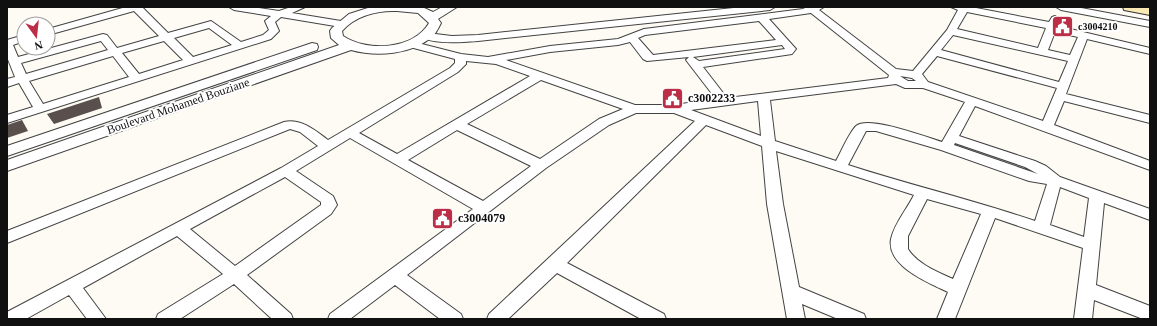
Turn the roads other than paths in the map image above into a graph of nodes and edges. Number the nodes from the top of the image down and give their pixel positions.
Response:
1 (136, 7) edge
2 (236, 7) edge
3 (300, 7) edge
4 (412, 7) edge
5 (451, 7) edge
6 (770, 7) edge
7 (1060, 7) edge
8 (1129, 7) edge
9 (377, 8) edge
10 (814, 8) edge
11 (960, 8) edge
12 (1150, 11) edge
13 (280, 14) junction
14 (433, 17) junction
15 (761, 17) junction
16 (341, 24) junction
17 (1150, 24) edge
18 (1053, 27) junction
19 (56, 30) edge
20 (951, 31) junction
21 (1084, 35) junction
22 (427, 36) junction
23 (167, 37) junction
24 (633, 38) junction
25 (343, 42) junction
26 (784, 42) junction
27 (7, 43) edge
28 (410, 44) junction
29 (239, 46) junction
30 (1150, 51) edge
31 (116, 52) junction
32 (935, 52) junction
33 (1042, 52) junction
34 (688, 55) junction
35 (462, 57) junction
36 (490, 59) junction
37 (1073, 60) junction
38 (15, 61) junction
39 (191, 61) junction
40 (696, 65) junction
41 (539, 76) junction
42 (896, 77) junction
43 (22, 78) junction
44 (136, 78) junction
45 (919, 79) junction
46 (7, 83) edge
47 (1060, 91) junction
48 (764, 98) junction
49 (972, 101) junction
50 (725, 103) junction
51 (40, 108) junction
52 (634, 109) junction
53 (676, 109) junction
54 (1113, 109) junction
55 (7, 119) edge
56 (704, 119) junction
57 (1150, 120) edge
58 (458, 125) junction
59 (1150, 125) edge
60 (1046, 127) junction
61 (350, 133) junction
62 (949, 142) junction
63 (767, 143) junction
64 (328, 147) junction
65 (7, 151) edge
66 (397, 160) junction
67 (541, 165) junction
68 (7, 166) edge
69 (840, 166) junction
70 (1150, 166) edge
71 (286, 171) junction
72 (1055, 180) junction
73 (923, 193) junction
74 (1097, 195) junction
75 (482, 208) junction
76 (990, 211) junction
77 (1150, 215) edge
78 (1041, 228) junction
79 (179, 229) junction
80 (7, 237) edge
81 (1091, 245) junction
82 (555, 264) junction
83 (235, 275) junction
84 (395, 276) junction
85 (72, 286) junction
86 (958, 289) junction
87 (1086, 289) junction
88 (790, 291) junction
89 (1150, 314) edge
90 (10, 319) edge
91 (97, 319) edge
92 (165, 319) edge
93 (284, 319) edge
94 (337, 319) edge
95 (454, 319) edge
96 (496, 319) edge
97 (657, 319) edge
98 (796, 319) edge
99 (858, 319) edge
100 (946, 319) edge
101 (1083, 319) edge

1 - 19 street
1 - 23 street
2 - 13 street
3 - 13 street
4 - 9 street
4 - 14 street
5 - 14 street
6 - 22 street
7 - 17 street
7 - 18 street
8 - 12 main road
9 - 16 street
10 - 15 street
10 - 42 street
11 - 18 street
11 - 20 street
13 - 16 street
13 - 29 street
14 - 22 street
15 - 24 street
15 - 26 street
16 - 25 street
18 - 21 street
18 - 33 street
20 - 32 street
20 - 33 street
21 - 30 street
21 - 37 street
22 - 28 street
23 - 29 street
23 - 31 street
23 - 39 street
24 - 34 street
24 - 36 street
25 - 28 street
25 - 65 street, Boulevard Mohamed Bouziane
25 - 68 street, Boulevard Mohamed Bouziane
26 - 34 street
26 - 40 street
27 - 38 street
28 - 35 street
29 - 39 street
31 - 38 street
31 - 43 street
31 - 44 street
32 - 45 street
32 - 47 street
33 - 37 street
34 - 40 street
35 - 36 street
35 - 61 street
36 - 41 street
37 - 47 street
38 - 43 street
39 - 44 street
40 - 50 street
41 - 52 street
41 - 58 street
42 - 45 street
42 - 48 street
43 - 46 street
43 - 51 street
44 - 51 street
45 - 49 street
47 - 54 street
47 - 60 street
48 - 50 street
48 - 63 street
49 - 60 street
49 - 62 street
50 - 53 street
51 - 55 street
52 - 53 street
52 - 67 street
53 - 56 street
54 - 57 street
54 - 59 street
56 - 63 street
56 - 82 street
58 - 66 street
58 - 67 street
60 - 70 street
61 - 64 street
61 - 66 street
62 - 69 street
62 - 72 street
63 - 69 street
63 - 88 street
64 - 71 street
64 - 80 street
66 - 75 street
67 - 75 street
69 - 73 street
71 - 79 street
71 - 83 street
72 - 74 street
72 - 78 street
73 - 76 street
73 - 86 street
74 - 77 street
74 - 81 street
75 - 84 street
76 - 78 street
76 - 86 street
78 - 81 street
79 - 83 street
79 - 85 street
81 - 87 street
82 - 96 street
82 - 97 street
83 - 92 street
83 - 93 street
84 - 94 street
84 - 95 street
85 - 90 street
85 - 91 street
86 - 100 street
87 - 89 street
87 - 101 street
88 - 98 street
88 - 99 street

